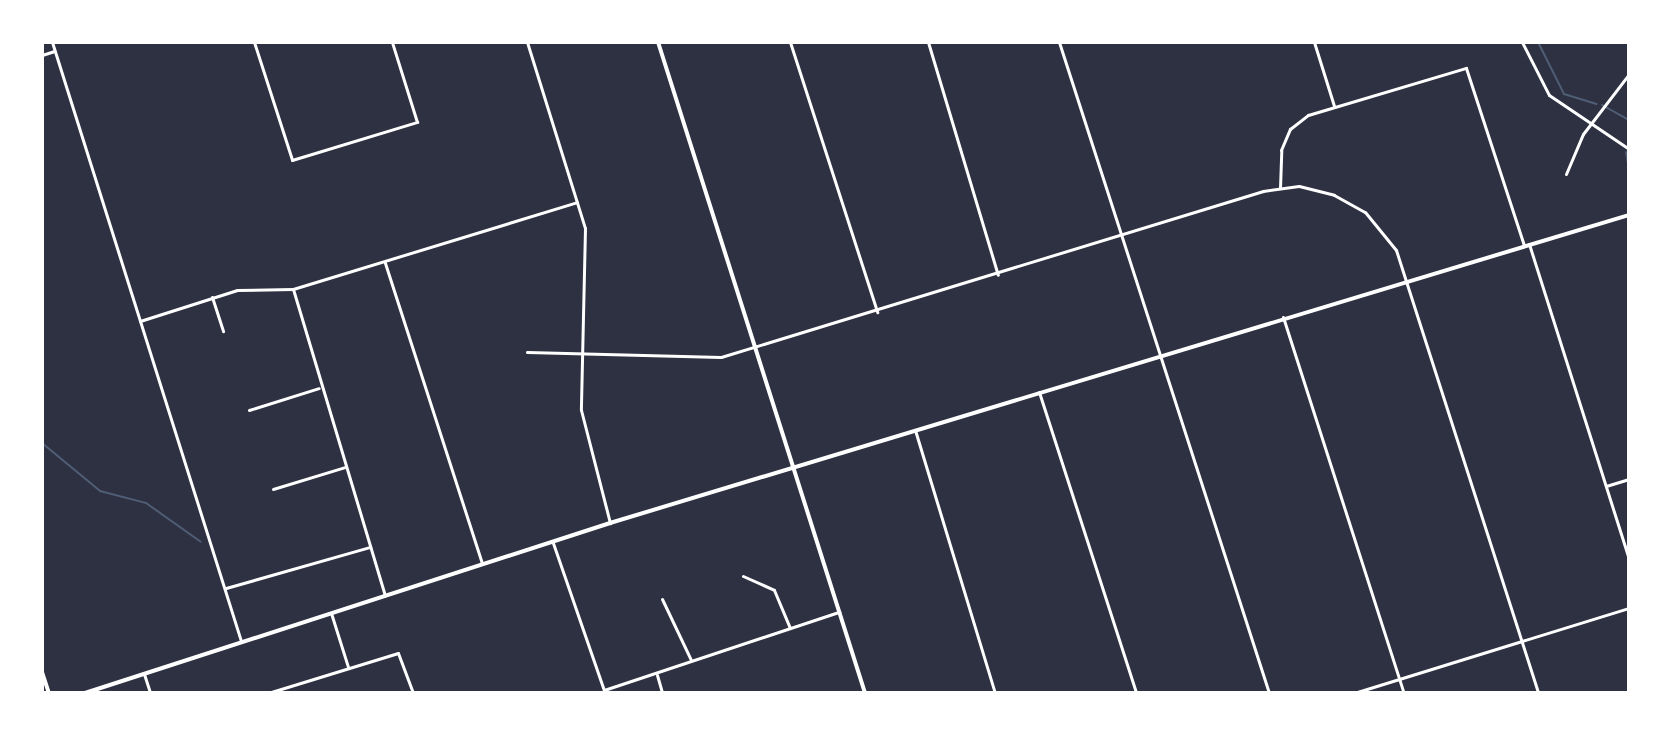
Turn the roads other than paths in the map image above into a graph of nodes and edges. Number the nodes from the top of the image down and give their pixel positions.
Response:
1 (52, 42) edge
2 (254, 42) edge
3 (392, 42) edge
4 (527, 42) edge
5 (658, 42) edge
6 (790, 42) edge
7 (928, 42) edge
8 (1059, 42) edge
9 (1314, 42) edge
10 (1522, 42) edge
11 (55, 51) junction
12 (42, 55) edge
13 (1629, 74) edge
14 (1334, 106) junction
15 (1592, 122) junction
16 (1629, 149) edge
17 (1566, 174) dead end
18 (1280, 188) junction
19 (578, 202) junction
20 (1629, 215) edge
21 (1123, 235) junction
22 (1527, 244) junction
23 (385, 263) junction
24 (998, 275) junction
25 (1406, 279) junction
26 (293, 289) junction
27 (212, 297) junction
28 (877, 312) junction
29 (1283, 317) junction
30 (140, 321) junction
31 (223, 331) dead end
32 (755, 347) junction
33 (527, 352) dead end
34 (1161, 354) junction
35 (583, 356) junction
36 (319, 388) junction
37 (1039, 392) junction
38 (249, 410) dead end
39 (915, 430) junction
40 (345, 467) junction
41 (793, 467) junction
42 (1629, 479) edge
43 (1606, 486) junction
44 (273, 489) dead end
45 (610, 523) junction
46 (553, 542) junction
47 (370, 547) junction
48 (1629, 559) edge
49 (482, 563) junction
50 (743, 576) dead end
51 (226, 588) junction
52 (385, 596) junction
53 (662, 599) dead end
54 (1629, 608) edge
55 (839, 612) junction
56 (331, 613) junction
57 (790, 629) junction
58 (1521, 640) junction
59 (242, 642) junction
60 (691, 660) junction
61 (348, 668) junction
62 (42, 672) edge
63 (144, 674) junction
64 (657, 675) junction
65 (1400, 679) junction
66 (49, 693) edge
67 (85, 693) edge
68 (150, 693) edge
69 (268, 693) edge
70 (413, 693) edge
71 (662, 693) edge
72 (865, 693) edge
73 (995, 693) edge
74 (1136, 693) edge
75 (1269, 693) edge
76 (1354, 693) edge
77 (1404, 693) edge
78 (1538, 693) edge

1 - 11 street
2 - 3 street
4 - 19 street
5 - 32 street
6 - 28 street
7 - 24 street
8 - 21 street
9 - 14 street
10 - 15 street
11 - 12 street
11 - 30 street
13 - 15 street
14 - 18 street
14 - 22 street
15 - 16 street
15 - 17 street
18 - 21 street
18 - 25 street
19 - 23 street
19 - 35 street
20 - 22 street
21 - 24 street
21 - 34 street
22 - 25 street
22 - 43 street
23 - 26 street
23 - 49 street
24 - 28 street
25 - 29 street
25 - 58 street
26 - 27 street
26 - 36 street
27 - 30 street
27 - 31 street
28 - 32 street
29 - 34 street
29 - 65 street
30 - 51 street
32 - 35 street
32 - 41 street
33 - 35 street
34 - 37 street
34 - 75 street
35 - 45 street
36 - 38 street
36 - 40 street
37 - 39 street
37 - 74 street
39 - 41 street
39 - 73 street
40 - 44 street
40 - 47 street
41 - 45 street
41 - 55 street
42 - 43 street
43 - 48 street
45 - 46 street
46 - 49 street
46 - 64 street
47 - 51 street
47 - 52 street
49 - 52 street
50 - 57 street
51 - 59 street
52 - 56 street
53 - 60 street
54 - 58 street
55 - 57 street
55 - 72 street
56 - 59 street
56 - 61 street
57 - 60 street
58 - 65 street
58 - 78 street
59 - 63 street
60 - 64 street
61 - 69 street
61 - 70 street
62 - 66 street
63 - 67 street
63 - 68 street
64 - 71 street
65 - 76 street
65 - 77 street

